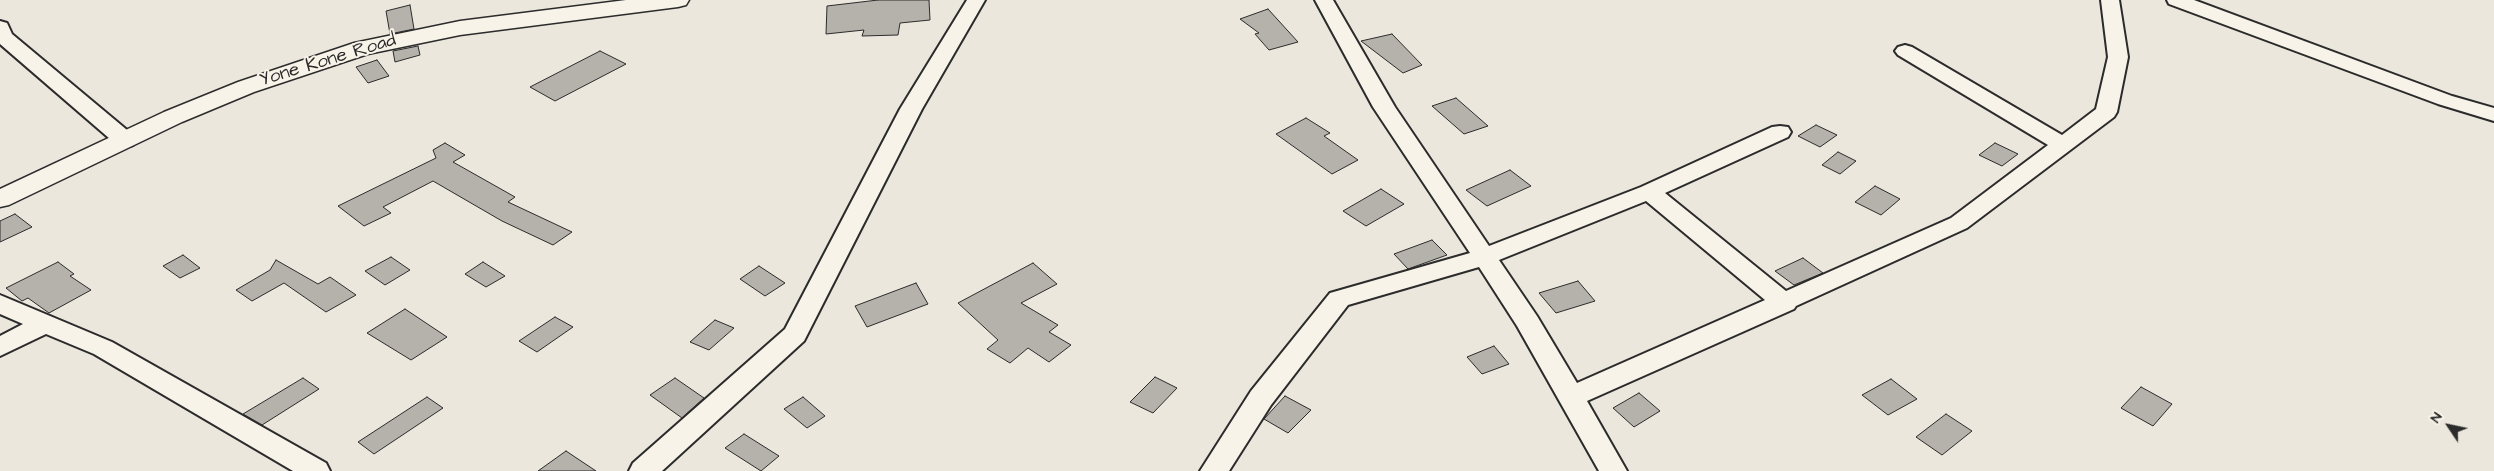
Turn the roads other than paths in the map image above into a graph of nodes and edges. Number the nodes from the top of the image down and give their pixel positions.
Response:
1 (678, 0) edge
2 (976, 0) edge
3 (1324, 0) edge
4 (2110, 0) edge
5 (2176, 0) edge
6 (0, 27) edge
7 (1905, 51) dead end
8 (2494, 115) edge
9 (1780, 132) dead end
10 (125, 140) junction
11 (2064, 146) junction
12 (1649, 192) junction
13 (0, 199) edge
14 (1484, 257) junction
15 (1786, 303) junction
16 (0, 304) edge
17 (45, 323) junction
18 (0, 347) edge
19 (1571, 397) junction
20 (316, 471) edge
21 (643, 471) edge
22 (1214, 471) edge
23 (1613, 471) edge

1 - 10 street, Yone Kone Road
2 - 21 street
3 - 14 street
4 - 11 street
5 - 8 street
6 - 10 street
7 - 11 street
9 - 12 street
10 - 13 street, Yone Kone Road
11 - 15 street
12 - 14 street
12 - 15 street
14 - 19 street
14 - 22 street
15 - 19 street
16 - 17 street
17 - 18 street
17 - 20 street
19 - 23 street

